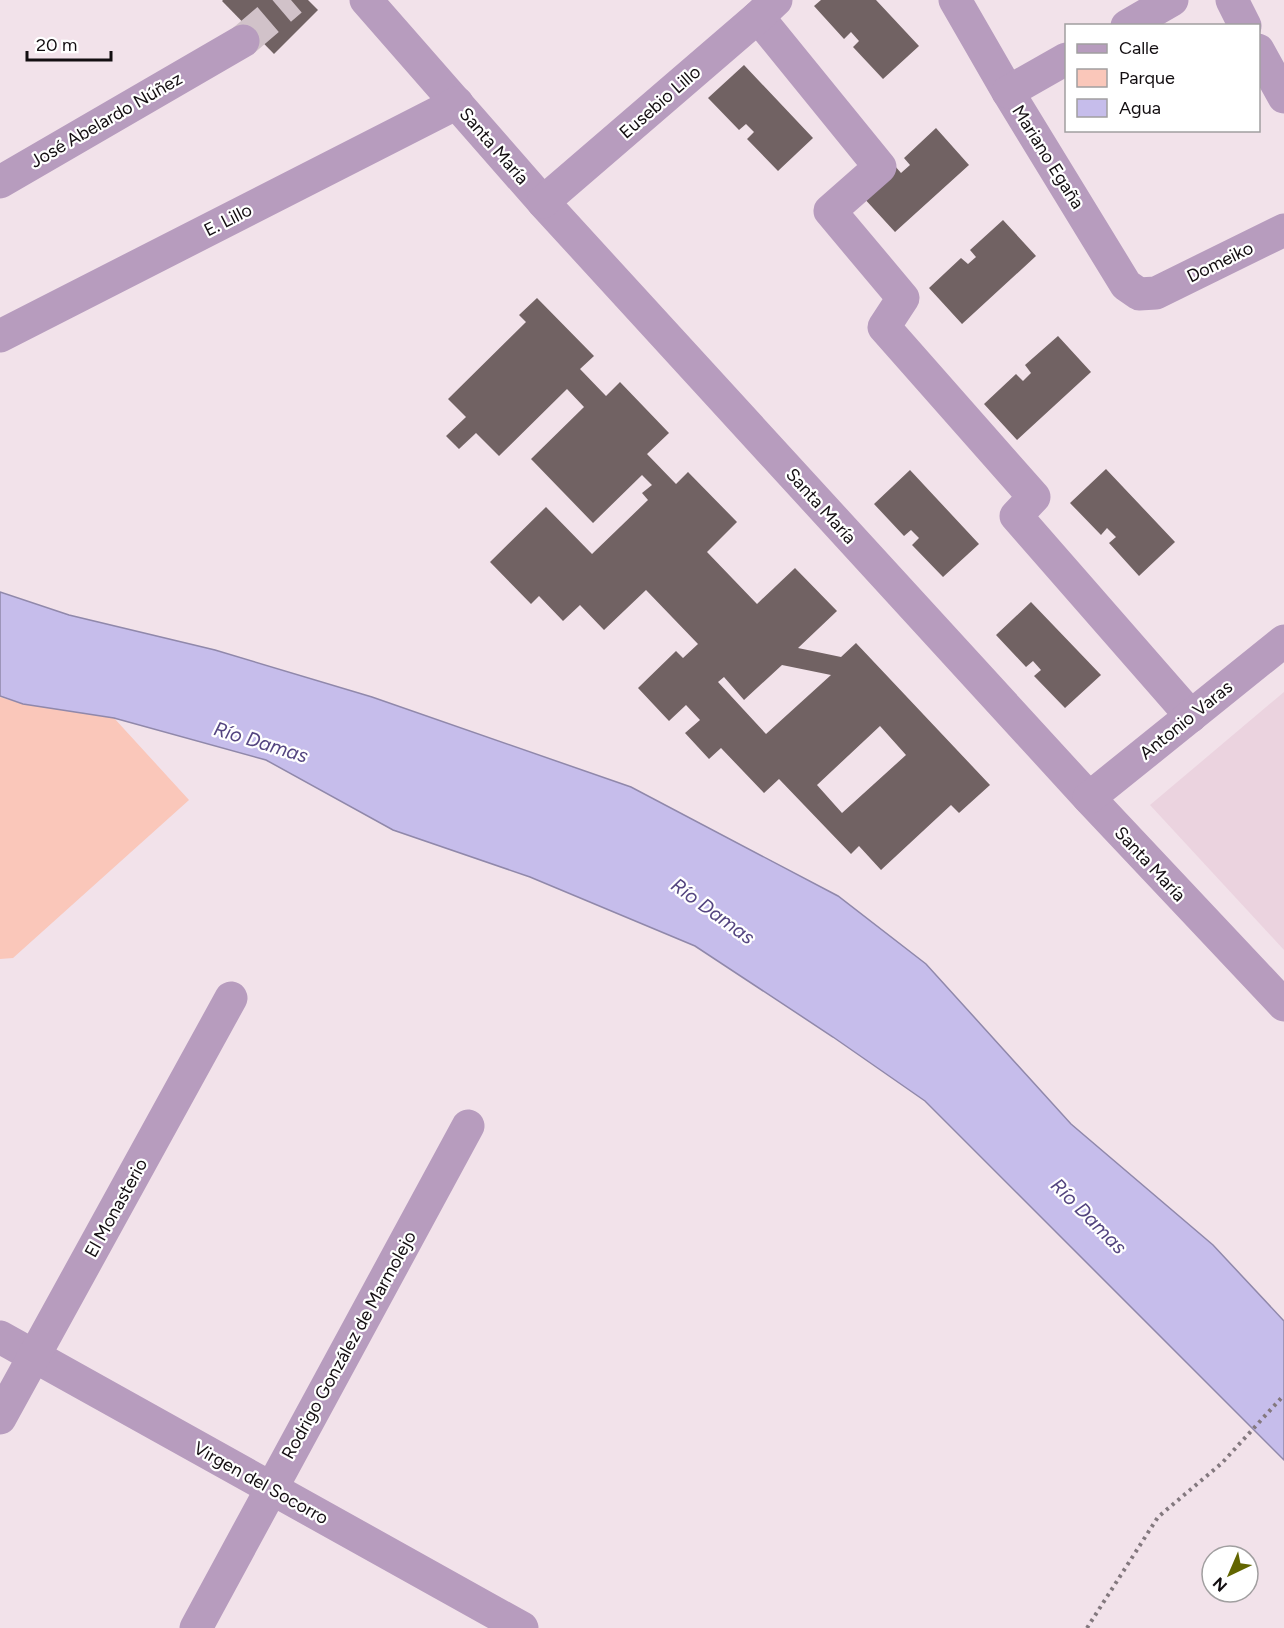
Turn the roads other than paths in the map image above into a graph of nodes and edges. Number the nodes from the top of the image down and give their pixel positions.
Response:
1 (366, 0) edge
2 (955, 0) edge
3 (1172, 0) edge
4 (1232, 0) edge
5 (767, 9) edge
6 (1130, 24) edge
7 (1244, 24) edge
8 (243, 41) tunnel mouth
9 (1260, 54) edge
10 (1065, 60) edge
11 (1008, 92) junction
12 (1284, 97) edge
13 (456, 104) junction
14 (0, 182) edge
15 (543, 202) junction
16 (1284, 230) edge
17 (1156, 293) joint
18 (0, 336) edge
19 (1284, 641) edge
20 (1191, 716) junction
21 (1089, 798) junction
22 (231, 998) dead end
23 (1284, 1005) edge
24 (468, 1126) dead end
25 (0, 1337) edge
26 (34, 1356) junction
27 (0, 1418) edge
28 (271, 1488) junction
29 (516, 1626) edge
30 (196, 1628) edge

1 - 13 street, Santa María
2 - 11 street, Mariano Egaña
3 - 6 street
4 - 7 street
5 - 15 street, Eusebio Lillo
5 - 20 street
8 - 14 street, José Abelardo Núñez
9 - 12 street
10 - 11 street
11 - 17 street, Mariano Egaña
13 - 15 street, Santa María
13 - 18 street, E. Lillo
15 - 21 street, Santa María
16 - 17 street, Domeiko
19 - 20 street, Antonio Varas
20 - 21 street, Antonio Varas
21 - 23 street, Santa María
22 - 26 street, El Monasterio
24 - 28 street, Rodrigo González de Marmolejo
25 - 26 street, Virgen del Socorro
26 - 27 street, El Monasterio
26 - 28 street, Virgen del Socorro
28 - 29 street, Virgen del Socorro
28 - 30 street, Rodrigo González de Marmolejo

